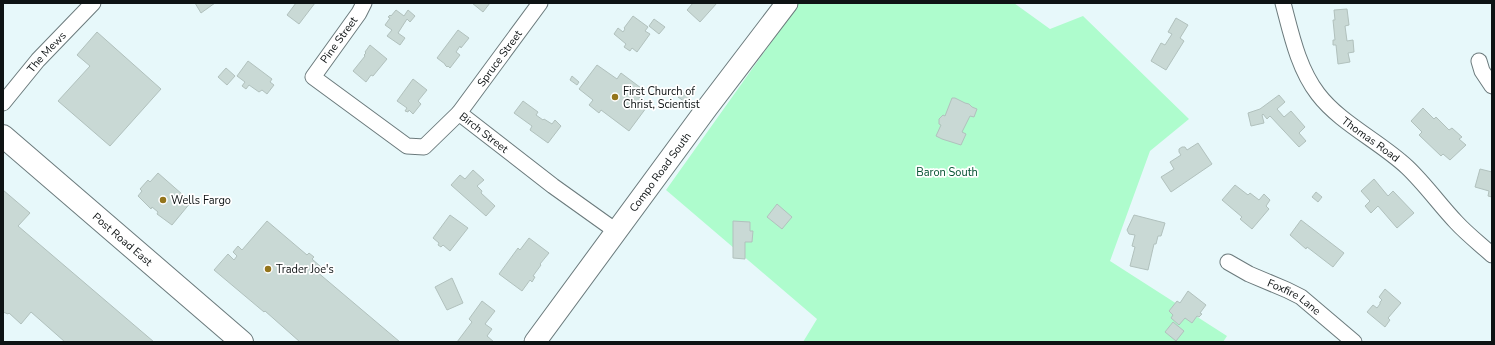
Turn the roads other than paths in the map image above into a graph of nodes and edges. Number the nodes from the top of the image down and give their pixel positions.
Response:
1 (93, 3) edge
2 (364, 3) edge
3 (540, 3) edge
4 (787, 3) edge
5 (1283, 3) edge
6 (1480, 61) dead end
7 (313, 77) joint
8 (1492, 86) edge
9 (3, 103) edge
10 (459, 113) junction
11 (3, 136) edge
12 (616, 231) junction
13 (1492, 255) edge
14 (1228, 262) dead end
15 (242, 342) edge
16 (535, 342) edge
17 (1354, 342) edge

1 - 9 street, The Mews
2 - 7 street, Pine Street
3 - 10 street, Spruce Street
4 - 12 main road, Compo Road South
5 - 13 street, Thomas Road
6 - 8 street
7 - 10 street, Birch Street
10 - 12 street, Birch Street
11 - 15 main road, Post Road East
12 - 16 main road, Compo Road South
14 - 17 street, Foxfire Lane

